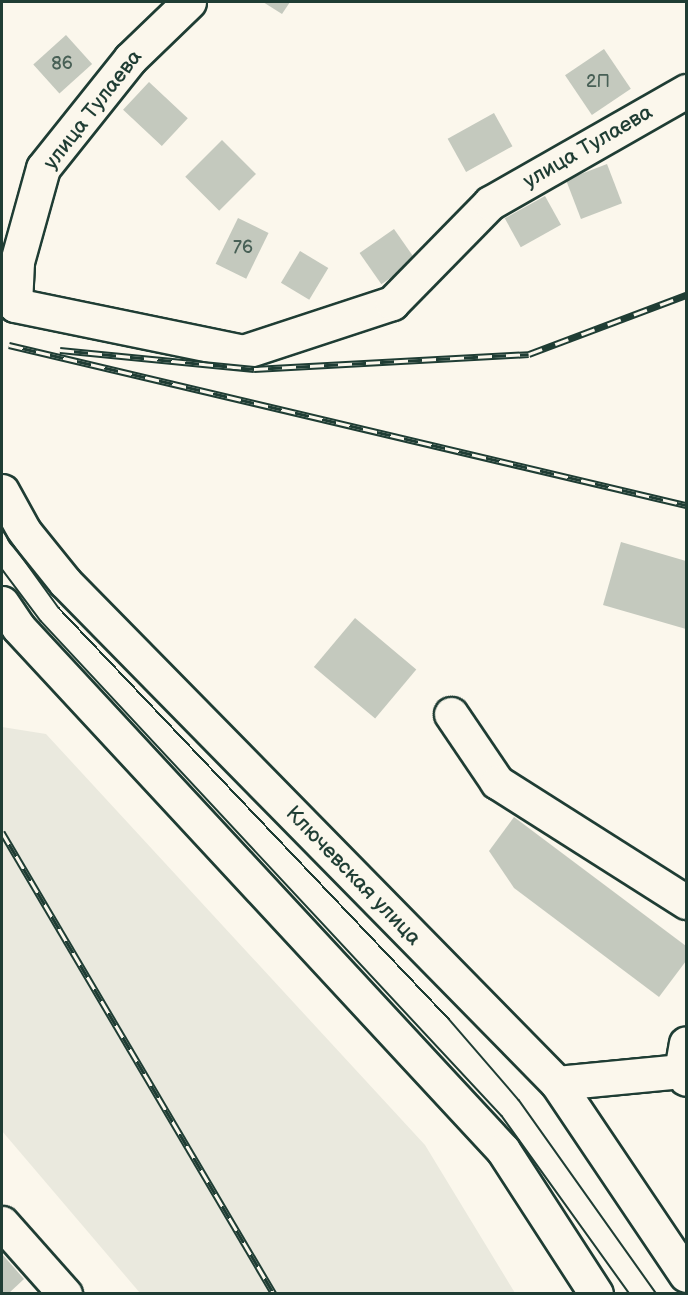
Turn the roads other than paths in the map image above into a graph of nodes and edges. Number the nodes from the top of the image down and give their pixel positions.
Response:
1 (189, 2) edge
2 (687, 91) edge
3 (2, 491) edge
4 (2, 603) edge
5 (451, 714) dead end
6 (687, 902) edge
7 (685, 1065) edge
8 (557, 1083) junction
9 (2, 1223) edge
10 (685, 1268) edge
11 (65, 1293) edge
12 (596, 1293) edge

1 - 2 main road, улица Тулаева
3 - 8 main road, Ключевская улица
4 - 12 main road
5 - 6 main road
7 - 8 main road
8 - 10 main road, Ключевская улица
9 - 11 main road

